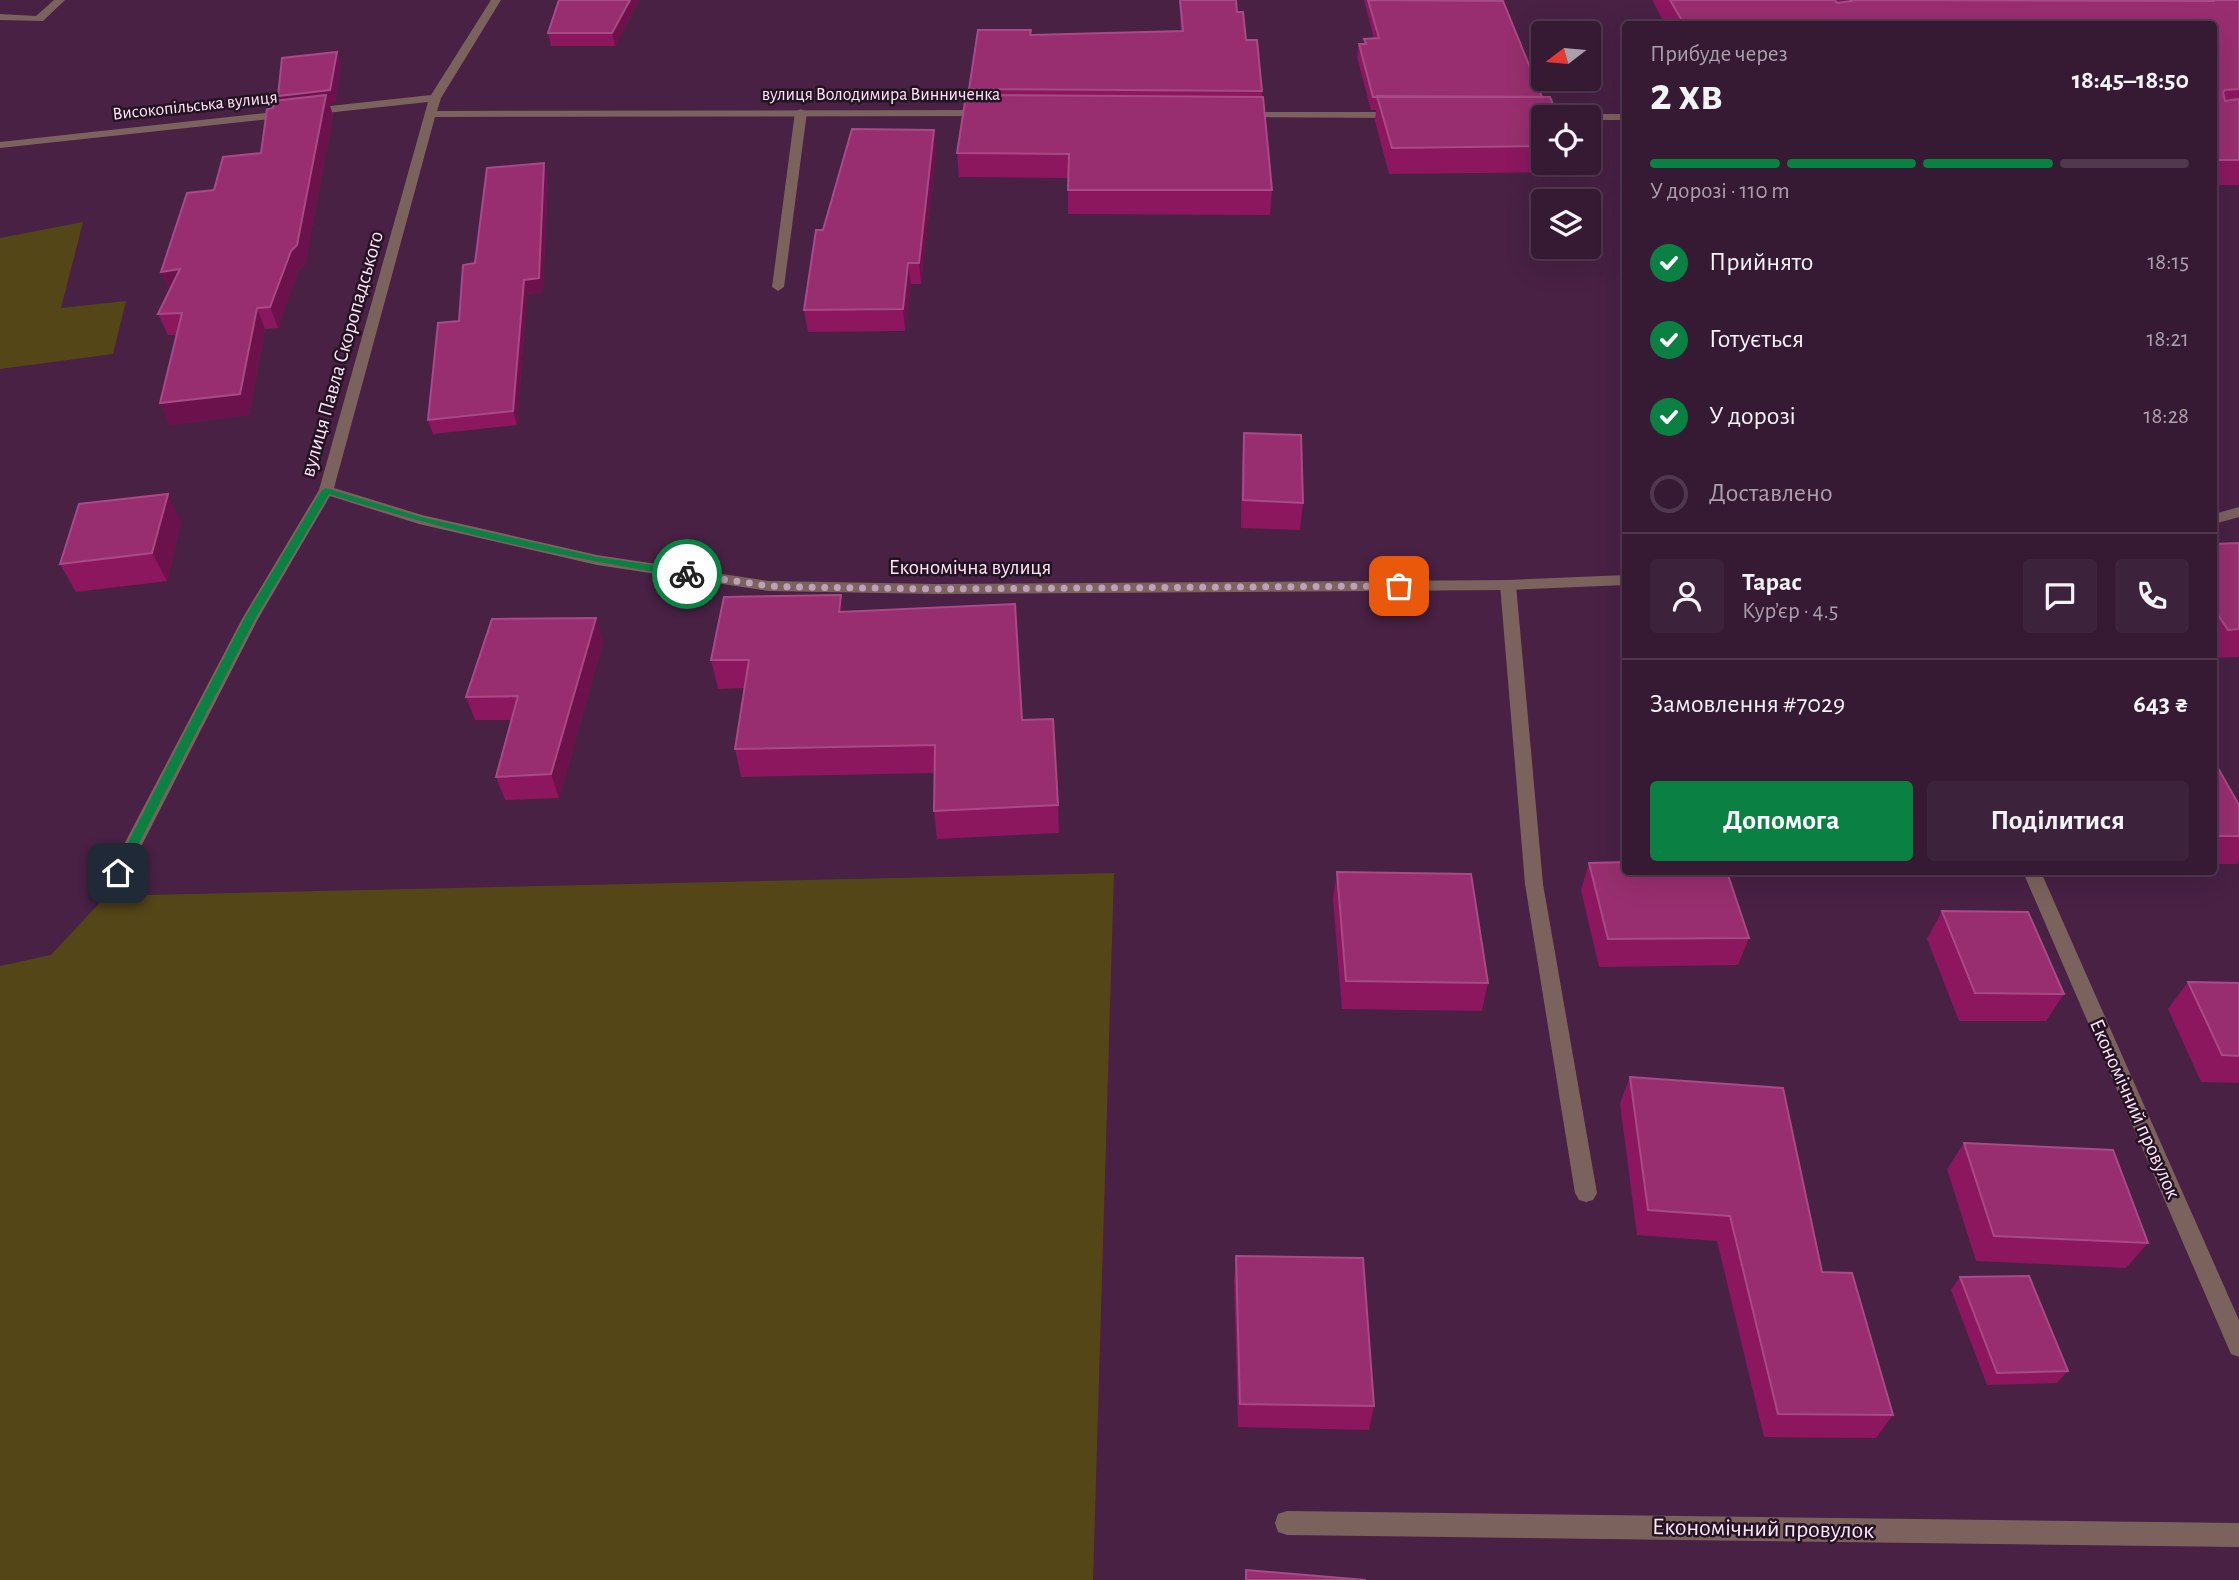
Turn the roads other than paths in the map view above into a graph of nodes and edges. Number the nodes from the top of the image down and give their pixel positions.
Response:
1 (60, 0) edge
2 (496, 0) edge
3 (0, 17) edge
4 (435, 98) junction
5 (801, 112) junction
6 (996, 113) edge
7 (431, 114) junction
8 (1234, 114) edge
9 (1416, 116) edge
10 (1528, 116) edge
11 (1622, 117) edge
12 (0, 145) edge
13 (778, 288) dead end
14 (326, 491) junction
15 (2239, 512) edge
16 (2217, 518) edge
17 (1622, 580) edge
18 (1508, 585) junction
19 (2033, 875) edge
20 (106, 895) dead end
21 (1586, 1193) dead end
22 (2239, 1346) edge
23 (1287, 1522) dead end
24 (2239, 1535) edge

1 - 3 street
2 - 4 street, вулиця Павла Скоропадського
4 - 7 street, вулиця Павла Скоропадського
4 - 12 street, Високопільська вулиця
5 - 6 street, вулиця Володимира Винниченка
5 - 7 street, вулиця Володимира Винниченка
5 - 13 street
7 - 14 street, вулиця Павла Скоропадського
8 - 9 street
10 - 11 street
14 - 18 street, Економічна вулиця
14 - 20 street, вулиця Павла Скоропадського
15 - 16 street
17 - 18 street, Економічна вулиця
18 - 21 street
19 - 22 street, Економічний провулок
23 - 24 street, Економічний провулок

